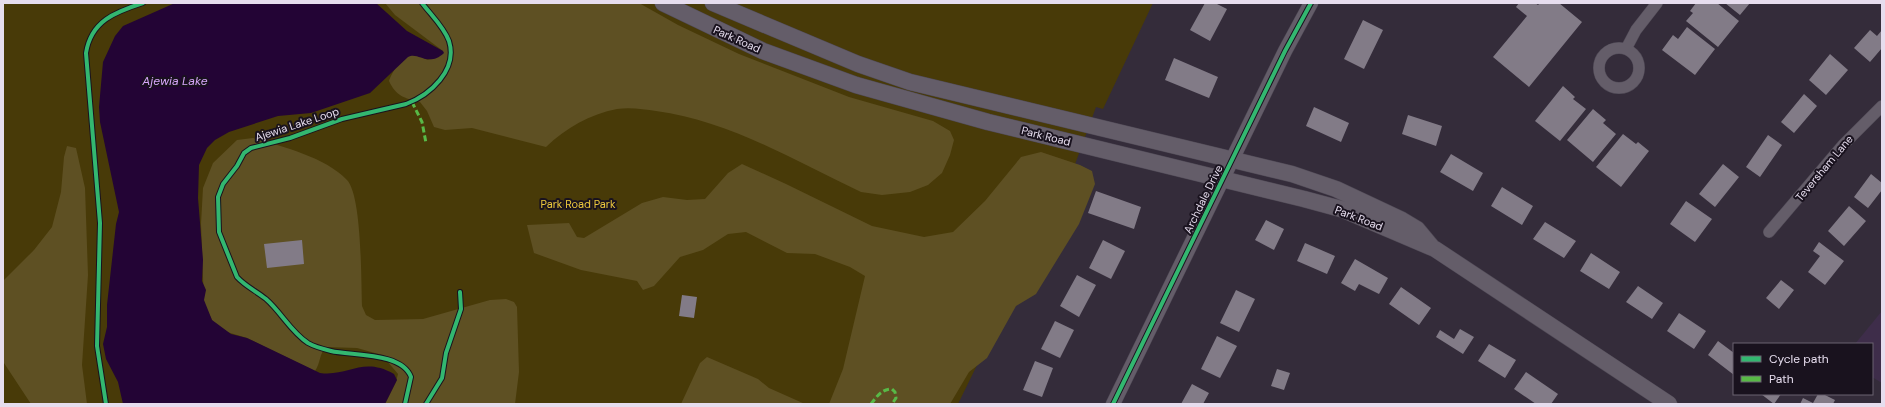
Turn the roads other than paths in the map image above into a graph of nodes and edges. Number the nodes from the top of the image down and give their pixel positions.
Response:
1 (663, 3) edge
2 (713, 3) edge
3 (1310, 3) edge
4 (1657, 3) edge
5 (1626, 49) dead end
6 (1882, 106) edge
7 (1234, 158) junction
8 (1224, 179) junction
9 (1769, 232) dead end
10 (1435, 249) junction
11 (1113, 404) edge
12 (1669, 404) edge

1 - 8 main road, Park Road
2 - 7 main road, Park Road
3 - 7 street, Archdale Drive
4 - 5 street
6 - 9 street, Teversham Lane
7 - 8 street, Archdale Drive
7 - 10 main road, Park Road
8 - 10 main road, Park Road
8 - 11 street, Archdale Drive
10 - 12 main road, Park Road

